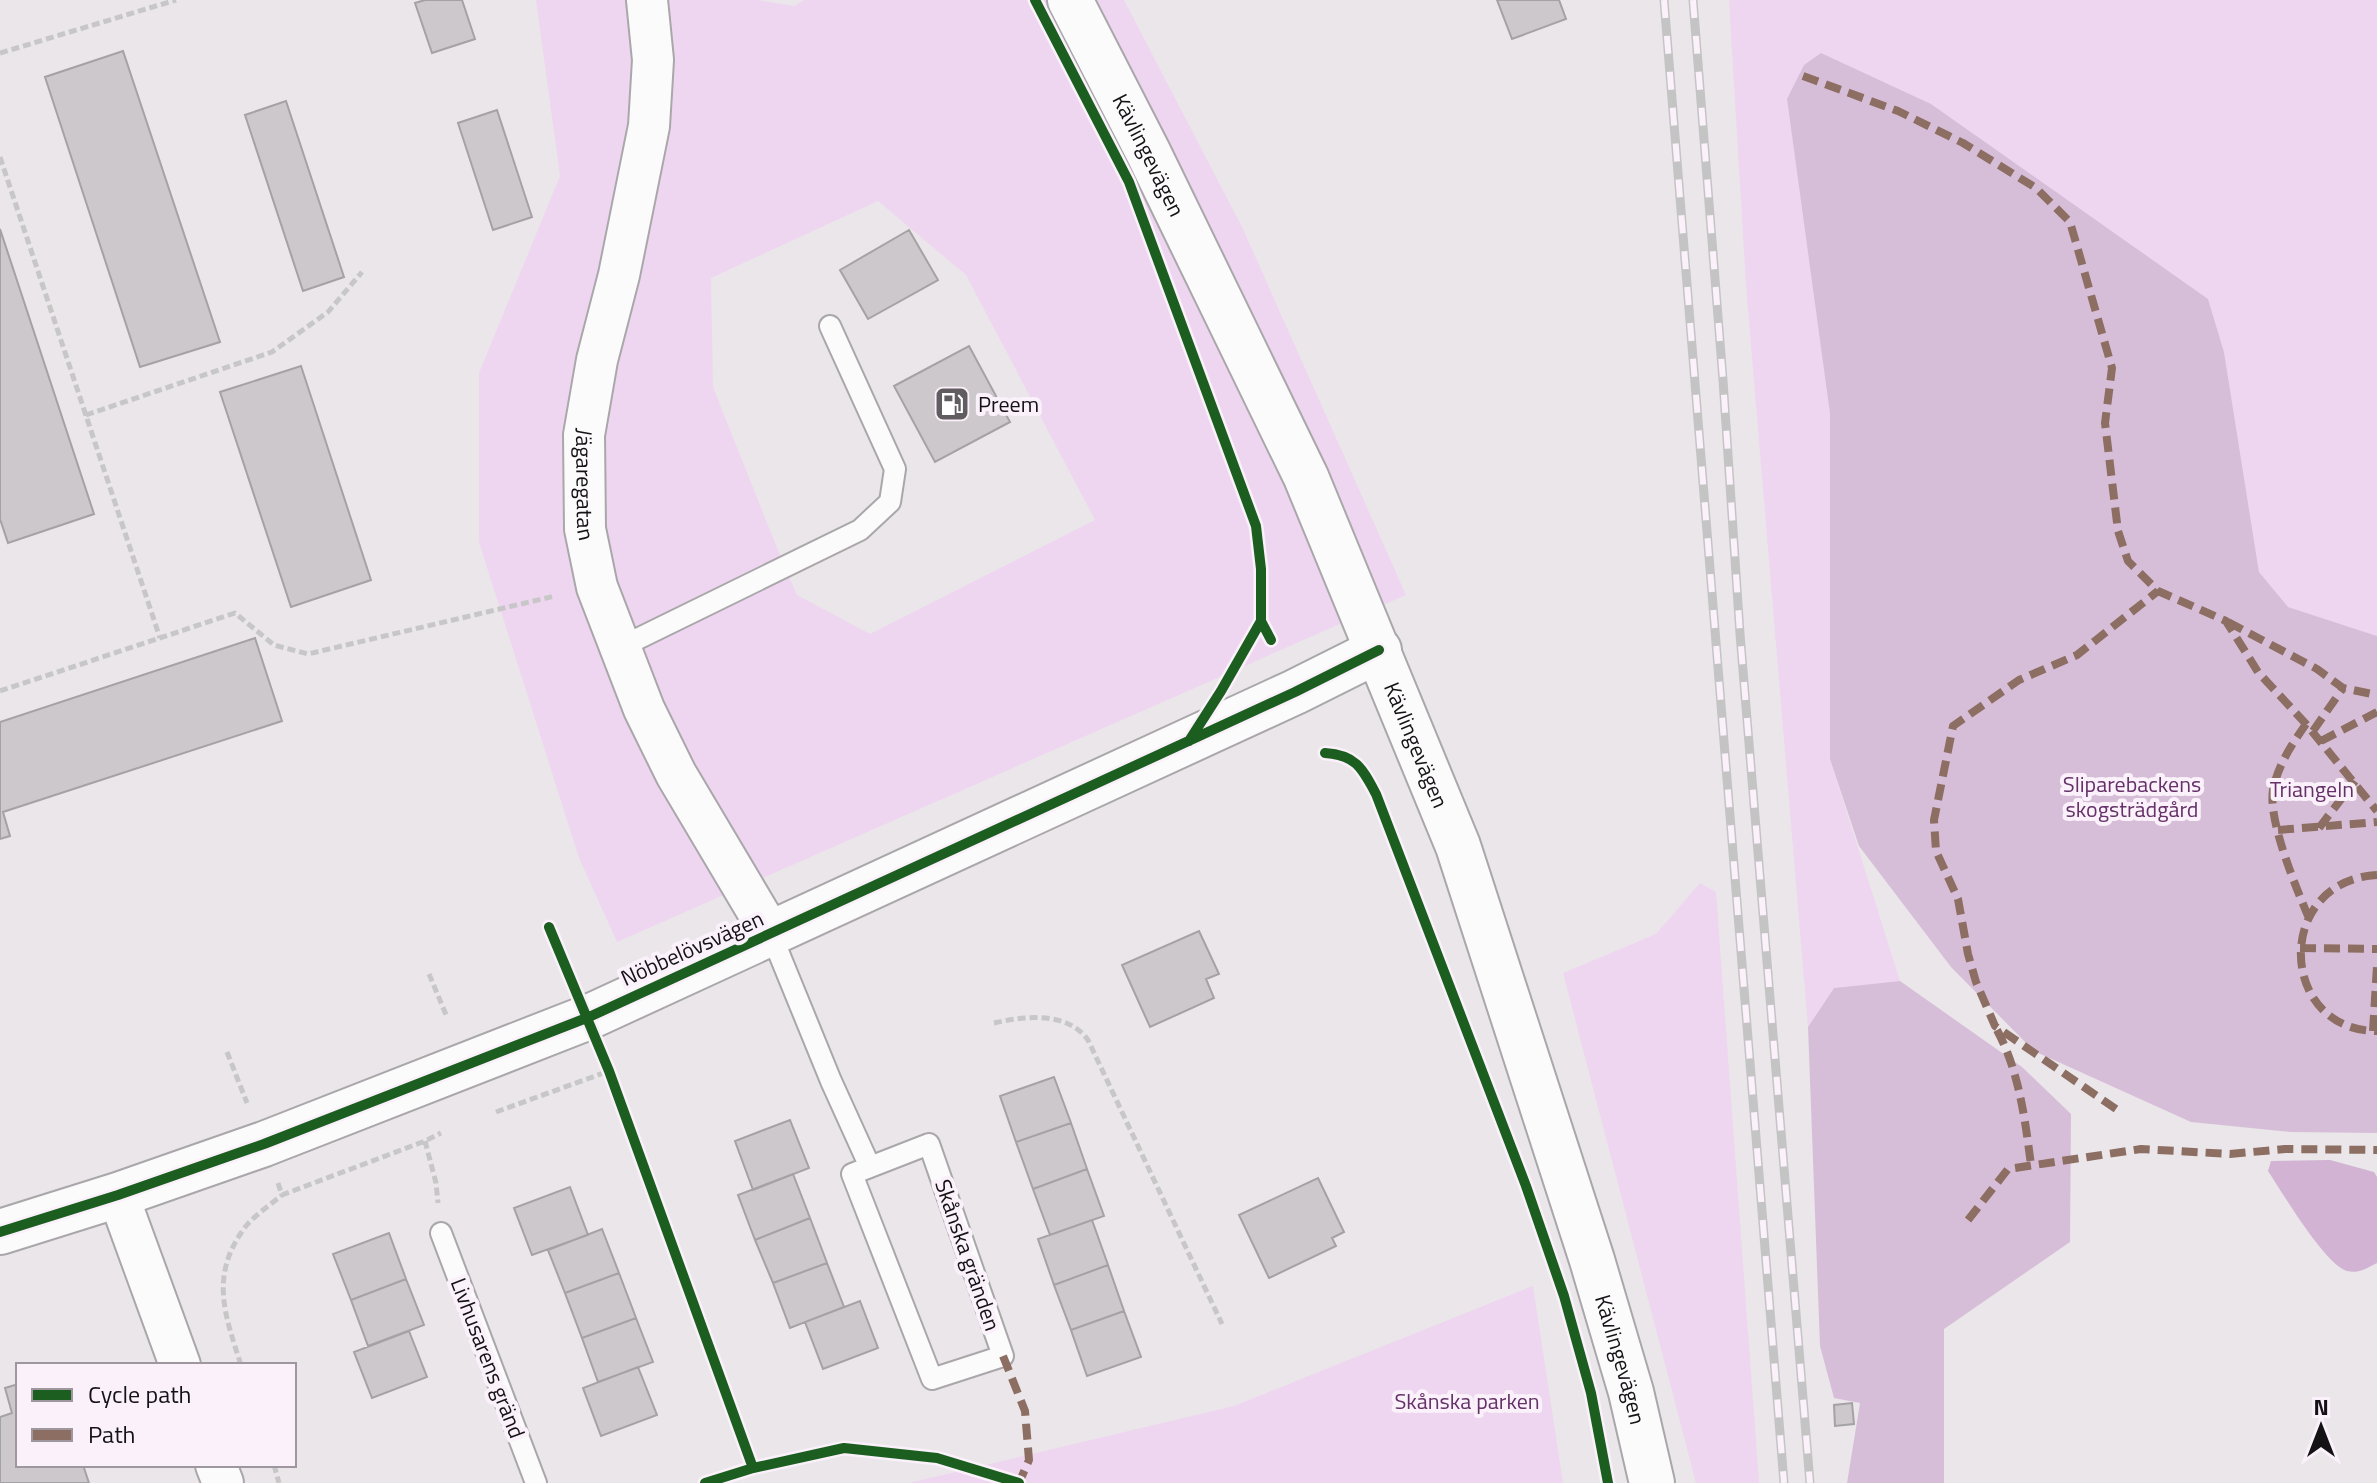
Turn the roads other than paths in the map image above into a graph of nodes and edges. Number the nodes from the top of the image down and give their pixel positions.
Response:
1 (647, 0) edge
2 (1070, 0) edge
3 (830, 326) dead end
4 (619, 648) junction
5 (1379, 650) junction
6 (771, 934) junction
7 (870, 1167) junction
8 (118, 1195) junction
9 (0, 1232) edge
10 (441, 1233) road end
11 (179, 1363) edge
12 (536, 1483) edge
13 (1652, 1483) edge

1 - 4 street, Jägaregatan
2 - 5 main road, Kävlingevägen
3 - 4 lane
4 - 6 street, Jägaregatan
5 - 6 main road, Nöbbelövsvägen
5 - 13 main road, Kävlingevägen
6 - 7 lane
6 - 8 main road, Nöbbelövsvägen
7 - 7 lane, Skånska gränden
8 - 9 main road, Nöbbelövsvägen
8 - 11 street
10 - 12 lane, Livhusarens gränd

